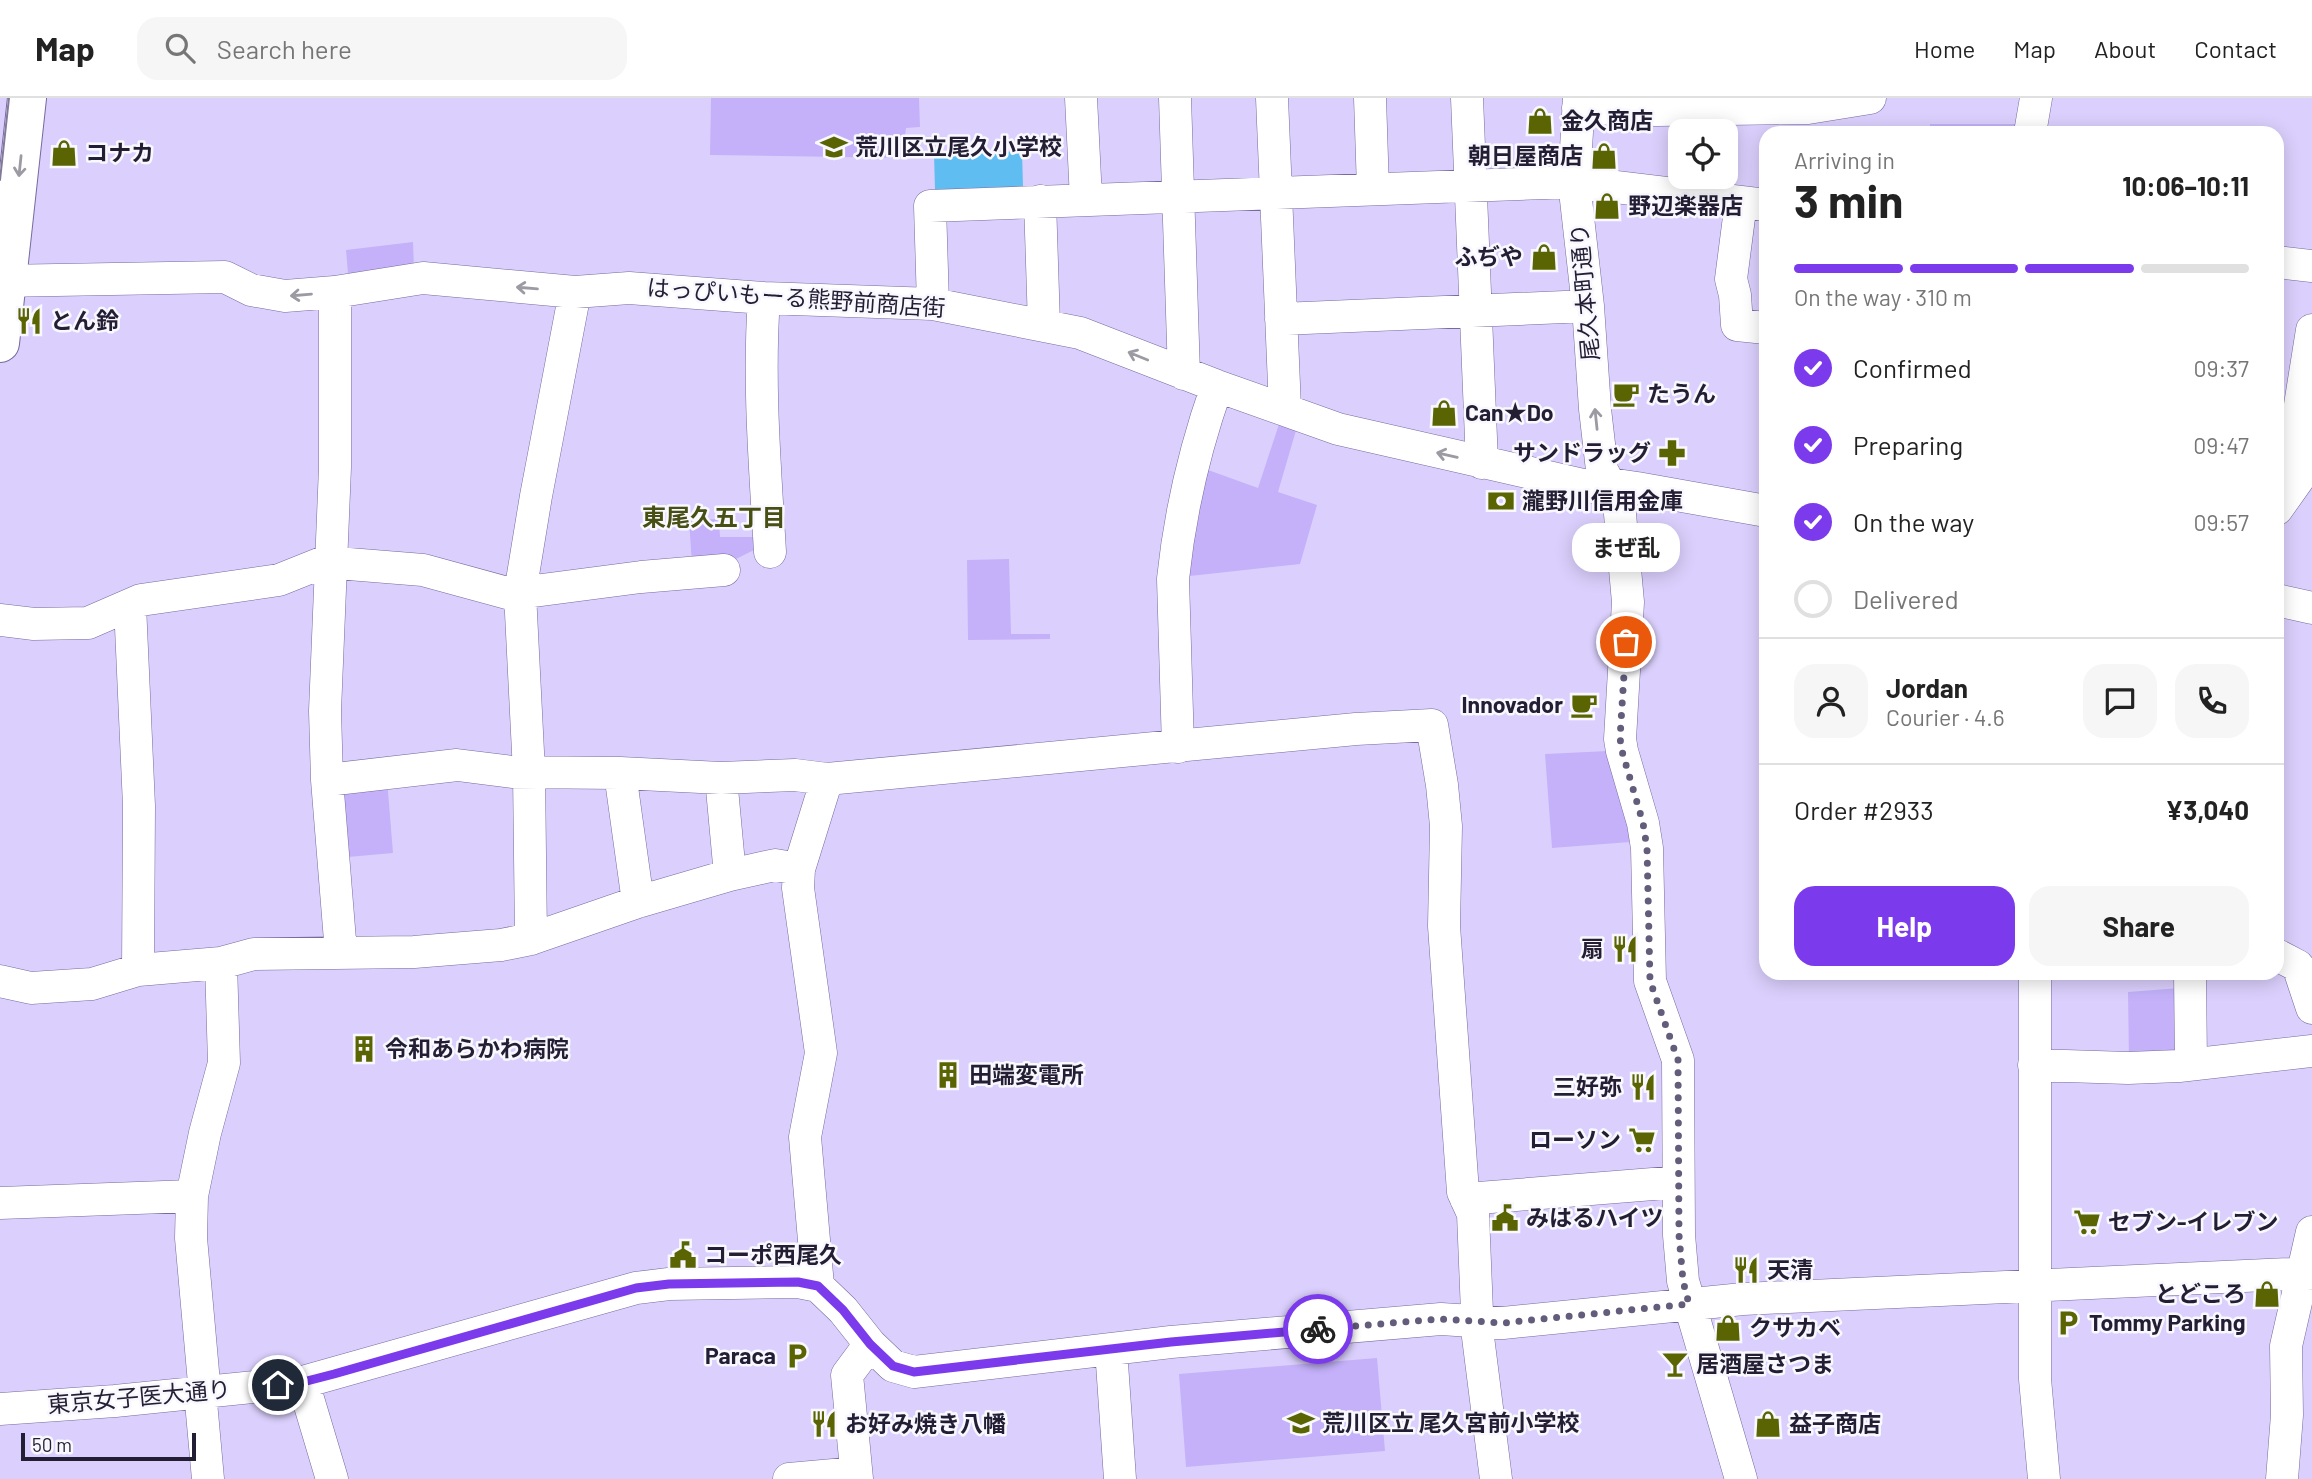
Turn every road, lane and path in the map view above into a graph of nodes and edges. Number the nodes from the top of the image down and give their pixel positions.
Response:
1 (27, 98) edge
2 (1081, 98) edge
3 (1175, 98) edge
4 (1272, 98) edge
5 (1370, 98) edge
6 (1467, 98) edge
7 (1870, 98) edge
8 (2036, 98) edge
9 (1579, 103) edge
10 (2031, 126) edge
11 (1574, 182) junction
12 (1470, 186) junction
13 (1373, 189) junction
14 (1275, 193) junction
15 (1178, 196) junction
16 (1086, 199) junction
17 (1040, 201) junction
18 (1753, 203) edge
19 (2284, 263) edge
20 (2312, 266) edge
21 (4, 281) edge
22 (335, 292) junction
23 (575, 292) junction
24 (764, 298) junction
25 (933, 304) junction
26 (1588, 306) junction
27 (1476, 311) junction
28 (1281, 319) junction
29 (1044, 326) junction
30 (1759, 327) edge
31 (2312, 330) edge
32 (0, 343) edge
33 (1184, 374) junction
34 (1217, 386) junction
35 (1285, 409) junction
36 (1482, 463) junction
37 (1610, 484) junction
38 (2284, 499) edge
39 (1759, 510) edge
40 (770, 552) dead end
41 (331, 562) junction
42 (724, 570) dead end
43 (520, 593) junction
44 (2284, 602) edge
45 (130, 605) junction
46 (2312, 608) edge
47 (0, 620) edge
48 (1178, 747) junction
49 (529, 772) junction
50 (620, 773) junction
51 (721, 778) junction
52 (827, 779) junction
53 (327, 780) junction
54 (799, 869) junction
55 (730, 875) junction
56 (638, 902) junction
57 (531, 939) junction
58 (341, 953) junction
59 (2284, 959) edge
60 (221, 963) junction
61 (138, 970) junction
62 (2035, 980) edge
63 (2190, 980) edge
64 (0, 981) edge
65 (2312, 1008) edge
66 (2312, 1051) edge
67 (2034, 1065) junction
68 (2191, 1065) junction
69 (1678, 1182) junction
70 (192, 1196) junction
71 (1466, 1199) junction
72 (0, 1202) edge
73 (2312, 1232) edge
74 (2307, 1273) edge
75 (2035, 1285) junction
76 (818, 1286) junction
77 (1689, 1304) junction
78 (1477, 1323) junction
79 (870, 1344) junction
80 (1111, 1349) junction
81 (303, 1382) junction
82 (203, 1392) junction
83 (0, 1409) edge
84 (856, 1476) edge
85 (208, 1479) edge
86 (332, 1479) edge
87 (789, 1479) edge
88 (1120, 1479) edge
89 (1496, 1479) edge
90 (1741, 1479) edge
91 (2044, 1479) edge
92 (2282, 1479) edge

1 -> 21 main road
2 - 16 street
3 - 15 street
4 - 14 street
5 - 13 street
6 - 12 street
7 - 9 street
8 - 10 street
9 - 11 street, 尾久本町通り
11 - 12 street
11 - 18 street
11 - 26 street, 尾久本町通り
12 - 13 street
12 - 27 street
13 - 14 street
14 - 15 street
14 - 28 street
15 - 16 street
15 - 33 street
16 - 17 street
17 - 25 street
17 - 29 street
18 - 30 street
19 - 20 street
22 -> 21 street, はっぴいもーる熊野前商店街
21 - 32 main road
23 -> 22 street, はっぴいもーる熊野前商店街
22 - 41 street
23 - 24 street, はっぴいもーる熊野前商店街
23 - 43 street
24 - 25 street, はっぴいもーる熊野前商店街
24 - 40 street
25 - 29 street, はっぴいもーる熊野前商店街
26 - 27 street
37 -> 26 street, 尾久本町通り
27 - 28 street
27 - 36 street
28 - 35 street
33 -> 29 street, はっぴいもーる熊野前商店街
31 - 38 street
33 - 34 street, はっぴいもーる熊野前商店街
34 - 35 street, はっぴいもーる熊野前商店街
34 - 48 street
36 -> 35 street, はっぴいもーる熊野前商店街
36 - 37 street, はっぴいもーる熊野前商店街
37 - 39 street, はっぴいもーる熊野前商店街
37 - 69 street, 尾久本町通り
41 - 43 street
41 - 45 street
41 - 53 street
42 - 43 street
43 - 49 street
44 - 46 street
45 - 47 street
45 - 61 street
48 - 52 street
48 - 71 street
49 - 50 street
49 - 53 street
49 - 57 street
50 - 51 street
50 - 56 street
51 - 52 street
51 - 55 street
52 - 54 street
53 - 58 street
54 - 55 street
54 - 76 street
55 - 56 street
56 - 57 street
57 - 58 street
58 - 60 street
59 - 65 street
60 - 61 street
60 - 70 street
61 - 64 street
62 - 67 street
63 - 68 street
66 - 68 street
67 - 68 street
67 - 75 street
69 - 71 street
69 - 77 street
70 - 72 street
70 - 82 street
71 - 78 street
73 - 74 street
74 - 75 street
74 - 92 street
75 - 77 street
75 - 91 street
76 - 79 street
76 - 81 street, 東京女子医大通り
77 - 78 street
77 - 90 street
78 - 80 street
78 - 89 street
79 - 80 street
79 - 84 street
80 - 88 street
81 - 82 street, 東京女子医大通り
81 - 86 street
82 - 83 street, 東京女子医大通り
82 - 85 street
84 - 87 street

